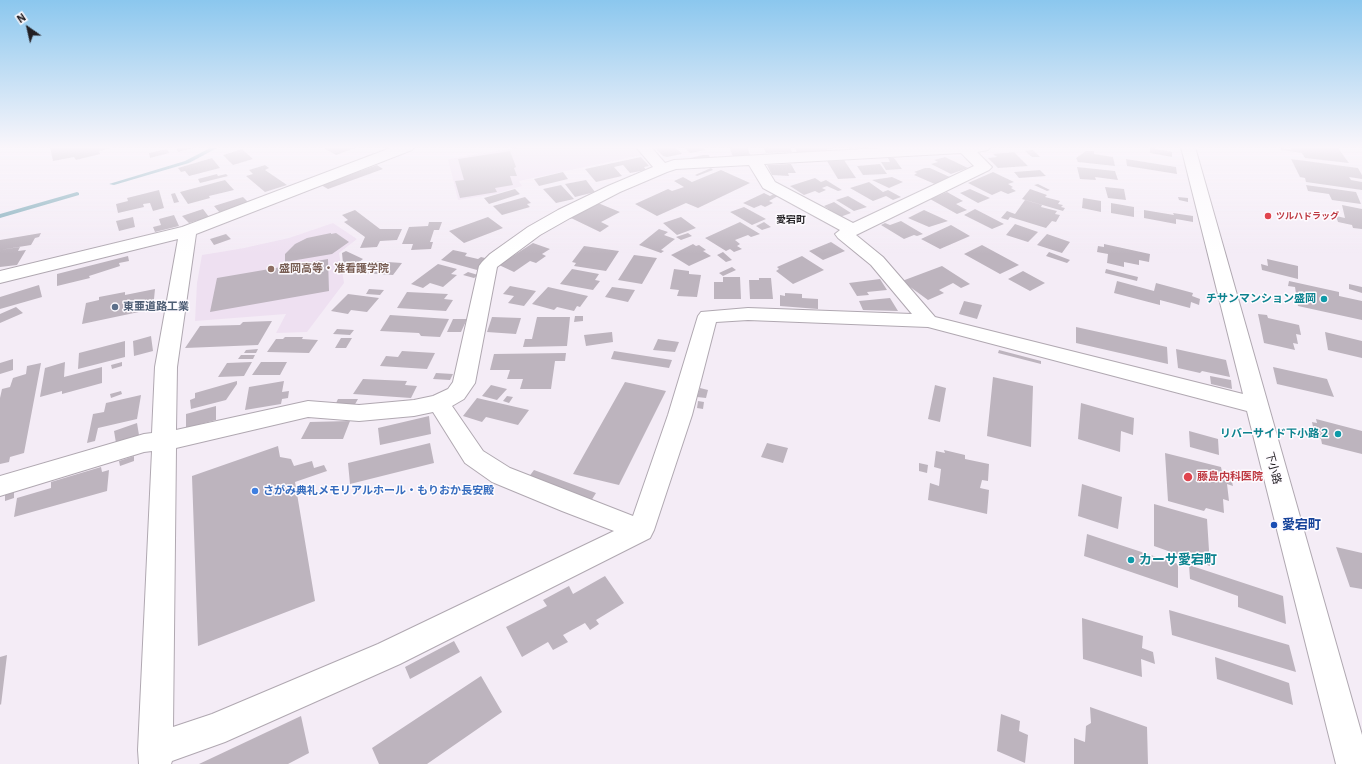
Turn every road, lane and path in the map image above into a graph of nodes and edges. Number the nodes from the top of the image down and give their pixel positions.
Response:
1 (316, 183) edge
2 (629, 183) edge
3 (768, 183) edge
4 (951, 183) edge
5 (1197, 183) edge
6 (853, 230) junction
7 (188, 231) junction
8 (0, 277) edge
9 (928, 321) junction
10 (439, 403) junction
11 (1256, 405) junction
12 (163, 440) junction
13 (0, 486) edge
14 (642, 530) junction
15 (155, 757) edge
16 (1353, 764) edge

1 - 7 street
2 - 10 street
3 - 6 street
4 - 6 street
5 - 11 street, 下小路
6 - 9 street
7 - 8 street
7 - 12 street
9 - 11 street
9 - 14 street
10 - 12 street
10 - 14 street
11 - 16 street, 下小路
12 - 13 street
12 - 15 street
14 - 15 street

